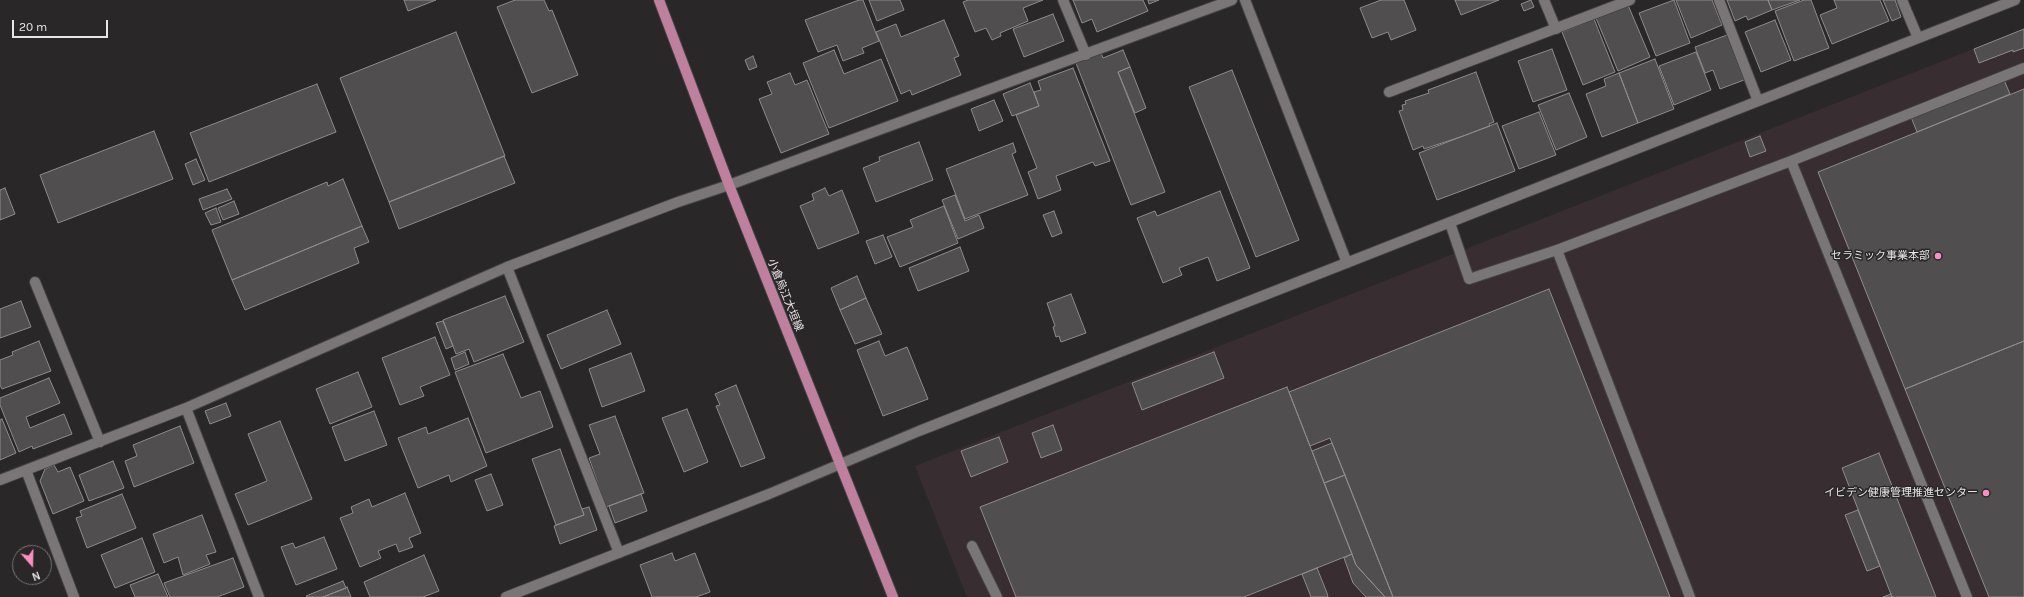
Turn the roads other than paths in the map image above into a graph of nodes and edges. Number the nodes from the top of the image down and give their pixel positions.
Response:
1 (659, 0) edge
2 (1063, 0) edge
3 (1232, 0) edge
4 (1245, 0) edge
5 (1544, 0) edge
6 (1630, 0) edge
7 (1720, 0) edge
8 (1902, 0) edge
9 (2015, 0) edge
10 (1556, 29) junction
11 (1918, 38) junction
12 (1086, 55) junction
13 (2024, 68) edge
14 (1389, 92) dead end
15 (1758, 101) junction
16 (1792, 161) junction
17 (729, 185) junction
18 (1450, 223) junction
19 (1557, 250) junction
20 (1347, 263) junction
21 (507, 267) junction
22 (36, 282) dead end
23 (186, 408) junction
24 (100, 442) junction
25 (840, 465) junction
26 (26, 470) junction
27 (0, 480) edge
28 (972, 546) dead end
29 (619, 553) junction
30 (74, 597) edge
31 (259, 597) edge
32 (506, 597) edge
33 (893, 597) edge
34 (997, 597) edge
35 (1690, 597) edge
36 (1967, 597) edge

1 - 17 main road, 小倉烏江大垣線
2 - 12 street
3 - 12 street
4 - 20 street
5 - 10 street
6 - 10 street
7 - 15 street
8 - 11 street
9 - 11 street
10 - 14 street
11 - 15 street
12 - 17 street
13 - 16 street
15 - 18 street
16 - 19 street
16 - 36 street
17 - 21 street
17 - 25 main road, 小倉烏江大垣線
18 - 19 street
18 - 20 street
19 - 35 street
20 - 25 street
21 - 23 street
21 - 29 street
22 - 24 street
23 - 24 street
23 - 31 street
24 - 26 street
25 - 29 street
25 - 33 main road, 小倉烏江大垣線
26 - 27 street
26 - 30 street
28 - 34 street
29 - 32 street

